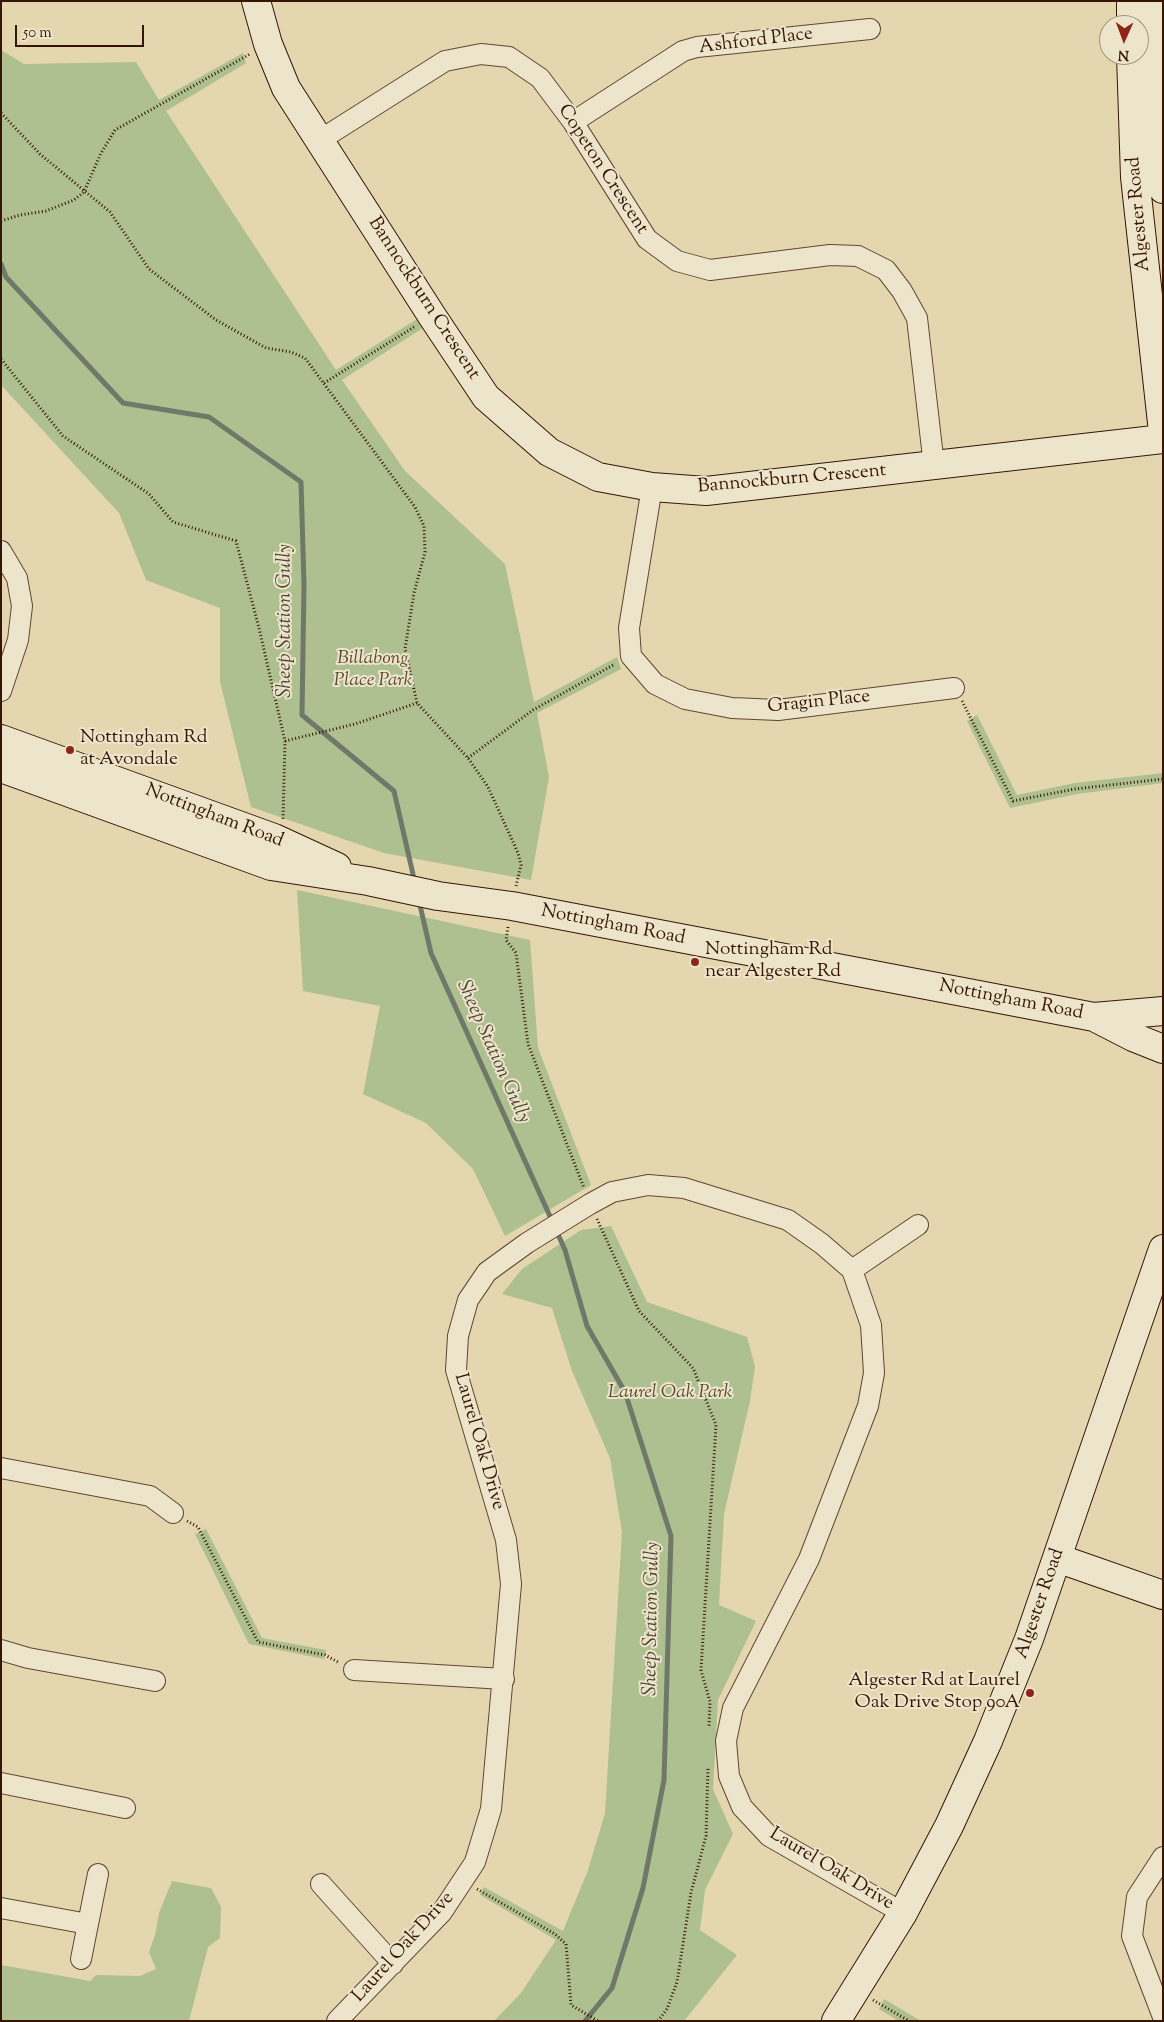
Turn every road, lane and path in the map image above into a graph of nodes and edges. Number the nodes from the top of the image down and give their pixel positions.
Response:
1 (256, 1) edge
2 (1131, 1) edge
3 (1154, 1) edge
4 (1131, 15) edge
5 (870, 29) dead end
6 (268, 44) junction
7 (1132, 65) edge
8 (1, 113) edge
9 (573, 122) junction
10 (320, 140) junction
11 (1163, 189) edge
12 (84, 192) junction
13 (1, 221) edge
14 (432, 316) junction
15 (1, 359) edge
16 (324, 383) junction
17 (1163, 432) edge
18 (1163, 439) edge
19 (934, 466) junction
20 (652, 487) junction
21 (1, 551) edge
22 (631, 656) junction
23 (954, 688) joint
24 (1, 691) edge
25 (417, 703) junction
26 (1, 739) edge
27 (285, 741) junction
28 (468, 758) junction
29 (1, 768) edge
30 (1163, 779) edge
31 (283, 826) dead end
32 (368, 881) junction
33 (512, 906) junction
34 (1163, 1010) edge
35 (1094, 1017) junction
36 (1163, 1049) edge
37 (582, 1209) junction
38 (918, 1225) dead end
39 (1163, 1249) edge
40 (852, 1270) junction
41 (1, 1468) edge
42 (173, 1513) joint
43 (1057, 1558) junction
44 (1163, 1595) edge
45 (1, 1650) edge
46 (354, 1670) joint
47 (504, 1679) junction
48 (155, 1681) dead end
49 (709, 1731) dead end
50 (708, 1759) dead end
51 (1, 1783) edge
52 (125, 1808) dead end
53 (1163, 1856) edge
54 (98, 1874) dead end
55 (464, 1882) junction
56 (321, 1884) dead end
57 (1, 1908) edge
58 (903, 1913) junction
59 (88, 1924) junction
60 (81, 1959) dead end
61 (393, 1964) junction
62 (856, 1990) junction
63 (1163, 2017) edge
64 (597, 2020) edge
65 (337, 2021) edge
66 (658, 2021) edge
67 (836, 2021) edge
68 (909, 2021) edge

1 - 6 street, Bannockburn Crescent
2 - 4 street
3 - 11 street, Algester Road
5 - 9 street, Ashford Place
6 - 10 street, Bannockburn Crescent
6 - 12 path
7 - 17 street, Algester Road
8 - 12 path
9 - 10 street, Copeton Crescent
9 - 19 street, Copeton Crescent
10 - 14 street, Bannockburn Crescent
12 - 13 path
12 - 16 path
14 - 16 path
14 - 20 street, Bannockburn Crescent
15 - 27 path
16 - 25 path
18 - 19 street, Bannockburn Crescent
19 - 20 street, Bannockburn Crescent
20 - 22 street
21 - 24 street
22 - 23 street, Gragin Place
22 - 28 path
23 - 30 path
25 - 27 path
25 - 28 path
26 - 32 street, Nottingham Road
27 - 31 path
28 - 33 path
29 - 32 street, Nottingham Road
32 - 33 street, Nottingham Road
33 - 35 street, Nottingham Road
33 - 37 path
34 - 35 street, Nottingham Road
35 - 36 street, Nottingham Road
37 - 40 street, Laurel Oak Drive
37 - 47 street, Laurel Oak Drive
37 - 49 path
38 - 40 street
39 - 43 street, Algester Road
40 - 58 street, Laurel Oak Drive
41 - 42 street
42 - 46 path
43 - 44 street
43 - 58 street, Algester Road
45 - 48 street
46 - 47 street
47 - 55 street, Laurel Oak Drive
50 - 66 path
51 - 52 street
53 - 63 street
54 - 59 street
55 - 61 street, Laurel Oak Drive
55 - 64 path
56 - 61 street
57 - 59 street
58 - 62 street, Algester Road
59 - 60 street
61 - 65 street, Laurel Oak Drive
62 - 67 street, Algester Road
62 - 68 path

